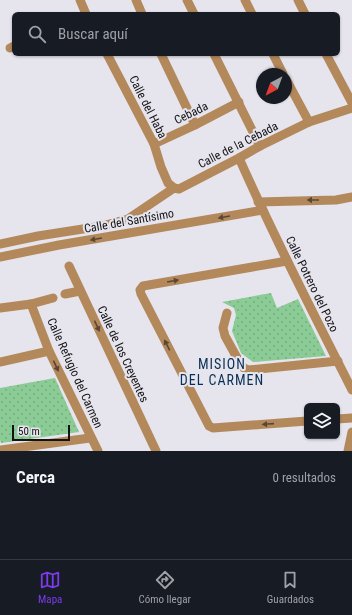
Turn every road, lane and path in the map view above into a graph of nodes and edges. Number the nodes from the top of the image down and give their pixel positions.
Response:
1 (80, 0) edge
2 (136, 0) edge
3 (187, 0) edge
4 (245, 0) edge
5 (298, 0) edge
6 (85, 12) edge
7 (141, 12) edge
8 (193, 12) edge
9 (251, 12) edge
10 (304, 12) edge
11 (108, 56) edge
12 (162, 56) edge
13 (215, 56) edge
14 (274, 56) edge
15 (327, 56) edge
16 (280, 68) edge
17 (292, 90) edge
18 (239, 102) junction
19 (352, 103) edge
20 (352, 108) edge
21 (309, 122) junction
22 (195, 126) junction
23 (154, 144) junction
24 (260, 146) junction
25 (239, 158) junction
26 (177, 188) junction
27 (352, 197) edge
28 (258, 202) junction
29 (263, 210) junction
30 (0, 244) edge
31 (0, 257) edge
32 (287, 261) junction
33 (69, 266) dead end
34 (80, 291) junction
35 (65, 294) dead end
36 (52, 298) dead end
37 (32, 304) junction
38 (0, 308) edge
39 (227, 313) dead end
40 (49, 351) junction
41 (338, 361) junction
42 (0, 362) edge
43 (352, 390) edge
44 (352, 418) edge
45 (340, 419) edge
46 (304, 421) edge
47 (352, 432) edge
48 (90, 438) junction
49 (1, 450) edge
50 (98, 451) edge
51 (156, 451) edge
52 (348, 451) edge

1 - 6 street
2 - 7 street
3 - 8 street
4 - 9 street
5 - 10 street
11 - 23 street, Calle del Haba
12 - 22 street
13 - 18 street
14 - 16 street
15 - 19 street
17 - 21 street
18 - 22 street, Cebada
18 - 24 street
20 - 21 street, Calle de la Cebada
21 - 24 street, Calle de la Cebada
22 - 23 street, Cebada
23 - 26 street, Calle del Haba
24 - 25 street, Calle de la Cebada
25 - 26 street, Calle de la Cebada
25 - 28 street, Calle Potrero del Pozo
26 - 30 street, Calle de la Cebada
27 -> 28 street
28 - 29 street, Calle Potrero del Pozo
29 -> 31 street, Calle del Santísimo
29 - 32 street, Calle Potrero del Pozo
32 - 41 street, Calle Potrero del Pozo
46 -> 32 street
33 - 34 street, Calle de los Creyentes
34 - 35 street
34 -> 51 street, Calle de los Creyentes
36 - 37 street
37 - 38 street
37 - 40 street, Calle Refugio del Carmen
39 - 41 street
40 - 42 street
40 -> 48 street, Calle Refugio del Carmen
41 - 43 street, Calle Potrero del Pozo
44 - 45 street
47 - 52 street
48 - 49 street
48 - 50 street, Calle Refugio del Carmen

